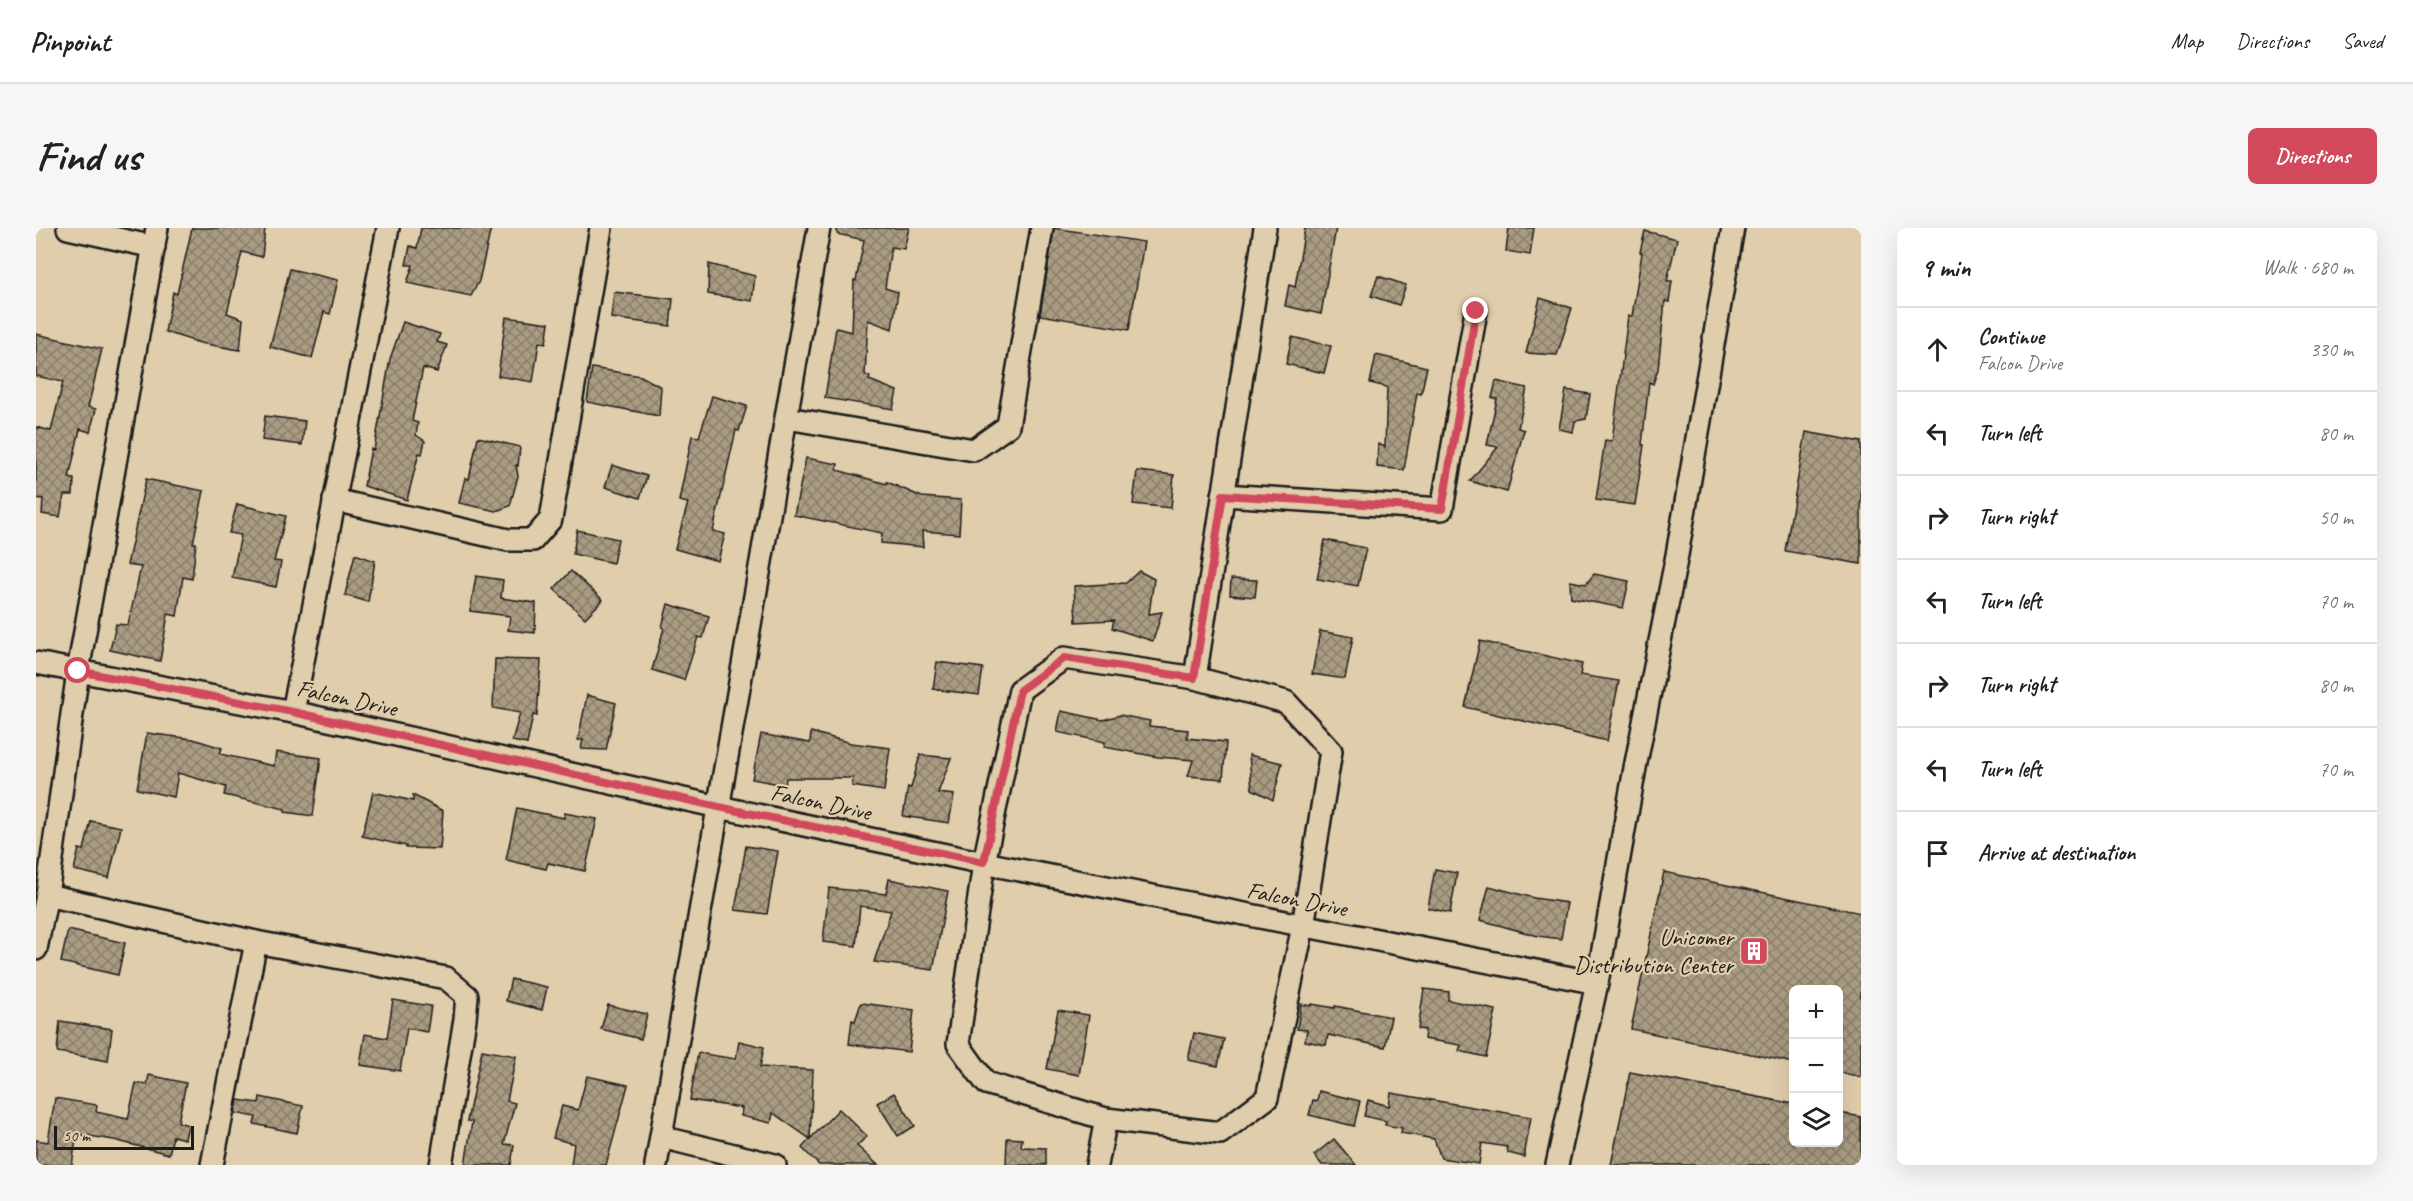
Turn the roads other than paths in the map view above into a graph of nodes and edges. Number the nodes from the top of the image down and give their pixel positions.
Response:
1 (68, 228) edge
2 (388, 228) edge
3 (601, 228) edge
4 (819, 228) edge
5 (1042, 228) edge
6 (1265, 228) edge
7 (1733, 228) edge
8 (156, 237) edge
9 (1476, 311) dead end
10 (787, 418) junction
11 (1223, 495) junction
12 (334, 500) junction
13 (36, 663) edge
14 (78, 671) junction
15 (1194, 678) junction
16 (293, 712) junction
17 (719, 807) junction
18 (984, 862) junction
19 (47, 895) junction
20 (1303, 926) junction
21 (256, 942) junction
22 (36, 949) edge
23 (1597, 983) junction
24 (1106, 1119) junction
25 (661, 1137) junction
26 (212, 1165) edge
27 (441, 1165) edge
28 (656, 1165) edge
29 (776, 1165) edge
30 (1097, 1165) edge
31 (1557, 1165) edge

1 - 8 street
2 - 12 street
3 - 12 street
4 - 10 street
5 - 10 street
6 - 11 street
7 - 23 street
8 - 14 street
9 - 11 street
10 - 17 street
11 - 15 street
12 - 16 street
13 - 14 street, Falcon Drive
14 - 16 street, Falcon Drive
14 - 19 street
15 - 18 street
15 - 20 street
16 - 17 street, Falcon Drive
17 - 18 street, Falcon Drive
17 - 25 street
18 - 20 street, Falcon Drive
18 - 24 street
19 - 21 street
19 - 22 street
20 - 23 street, Falcon Drive
20 - 24 street
21 - 26 street
21 - 27 street
23 - 31 street
24 - 30 street
25 - 28 street
25 - 29 street

